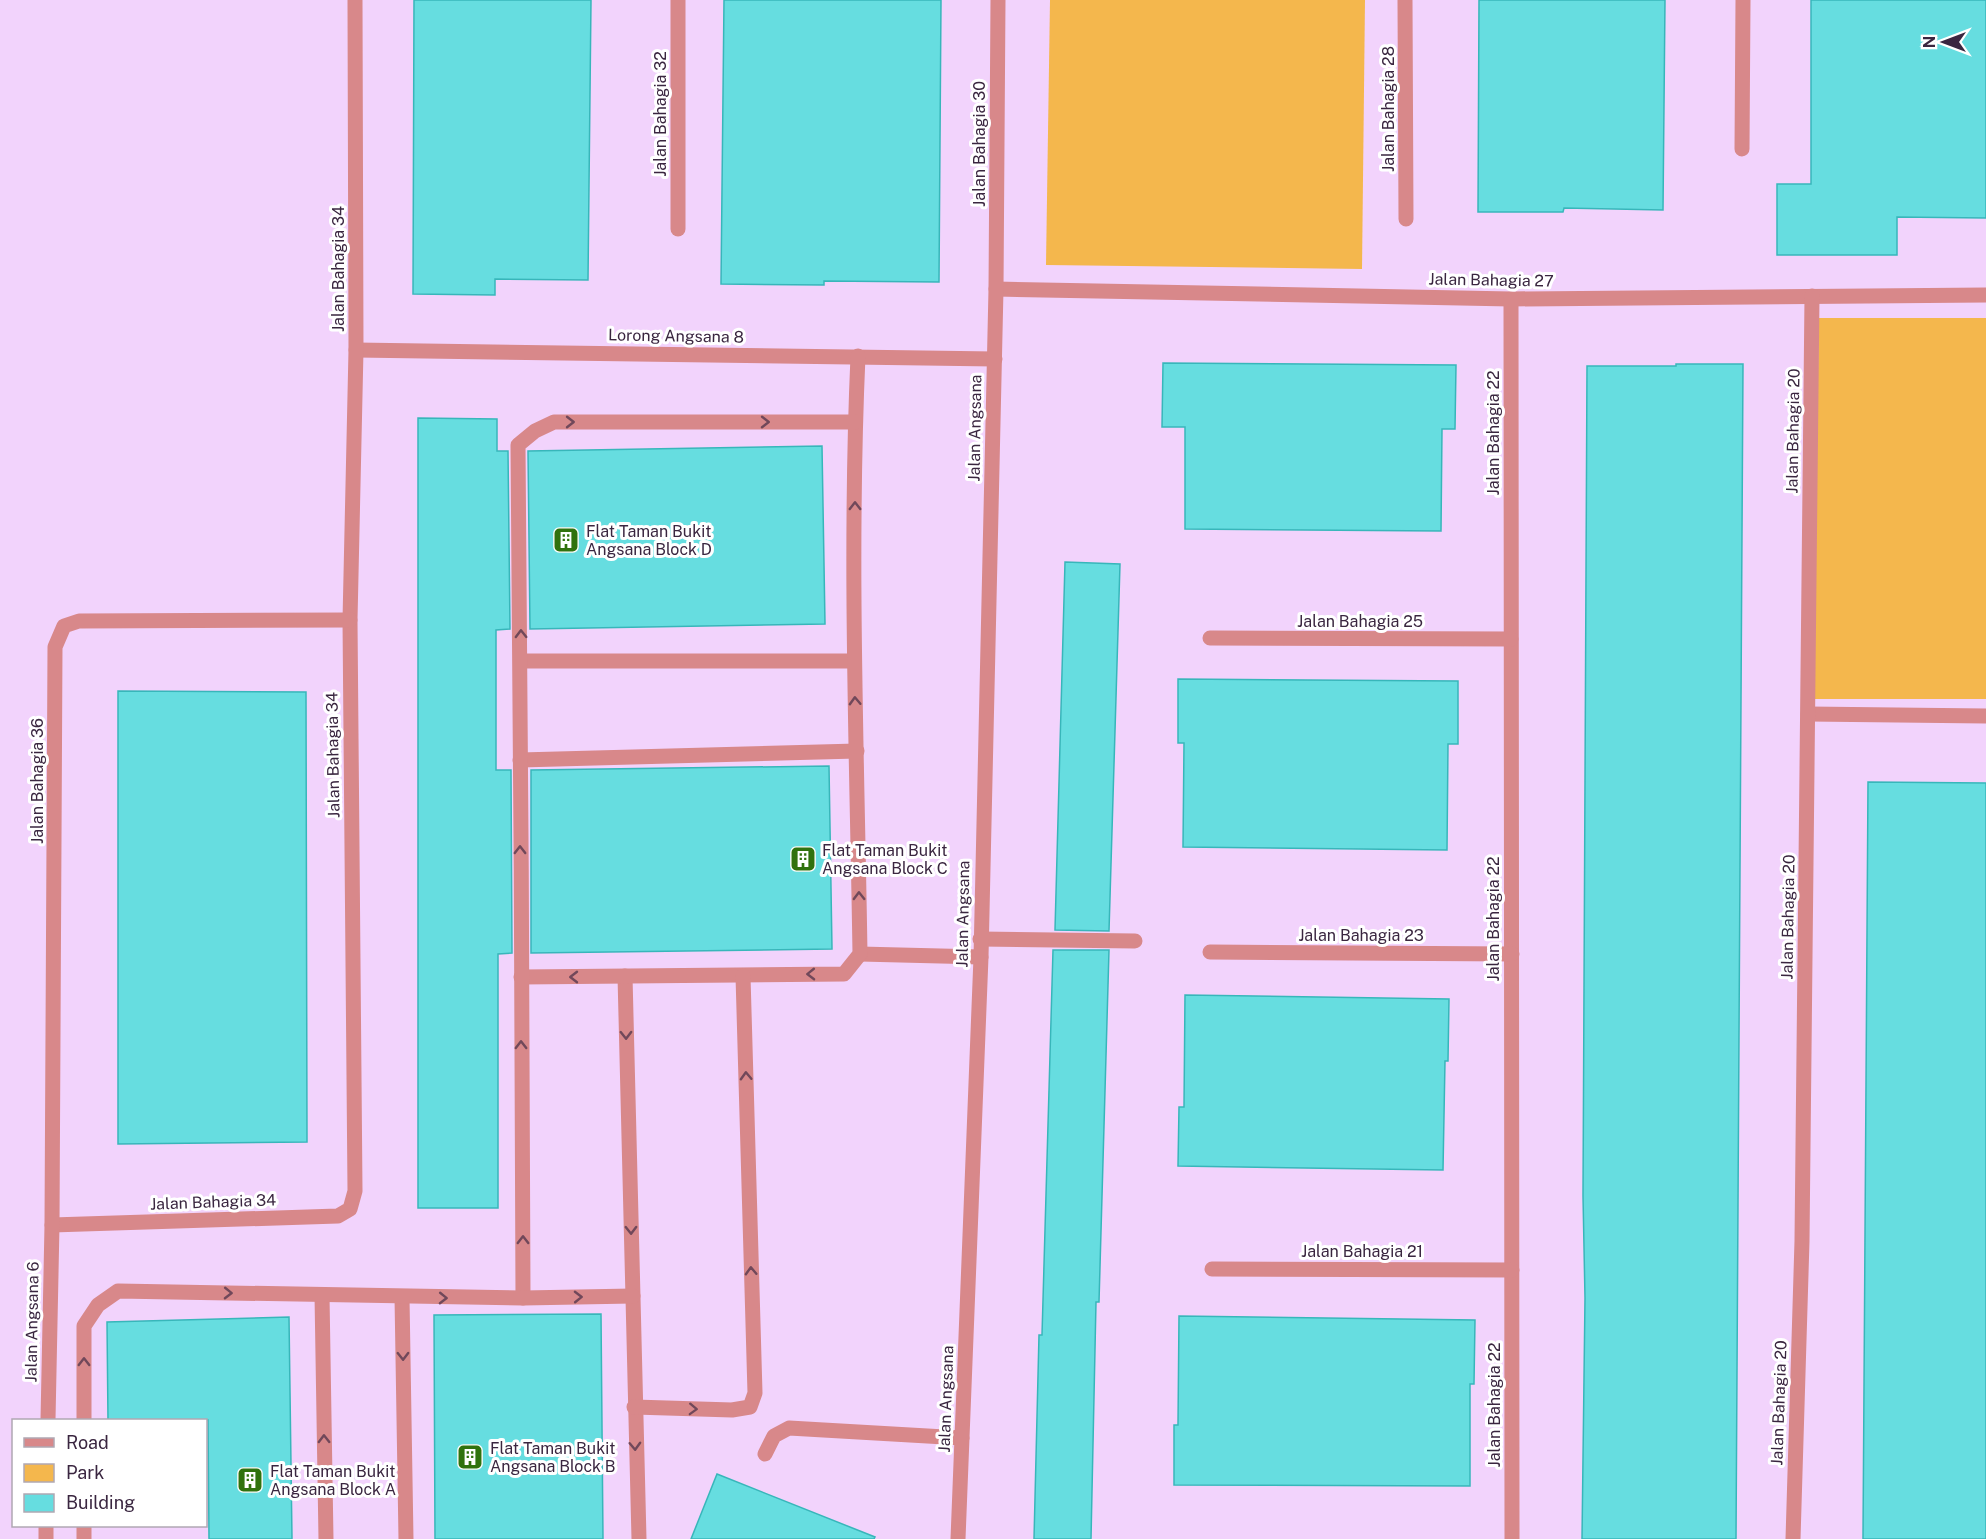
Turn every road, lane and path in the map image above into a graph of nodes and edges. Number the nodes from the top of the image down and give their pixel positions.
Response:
1 (354, 0) edge
2 (678, 0) edge
3 (998, 0) edge
4 (1406, 0) edge
5 (1743, 0) edge
6 (1742, 149) dead end
7 (1406, 219) dead end
8 (678, 229) dead end
9 (996, 289) junction
10 (1986, 295) edge
11 (1812, 296) junction
12 (1511, 299) junction
13 (356, 350) junction
14 (858, 356) junction
15 (995, 359) junction
16 (855, 422) junction
17 (350, 620) junction
18 (1210, 638) dead end
19 (1511, 639) junction
20 (521, 661) junction
21 (854, 661) junction
22 (1808, 714) junction
23 (1986, 716) edge
24 (857, 751) junction
25 (520, 760) junction
26 (980, 939) junction
27 (1135, 941) dead end
28 (1210, 952) dead end
29 (860, 954) junction
30 (1512, 954) junction
31 (981, 957) junction
32 (624, 976) junction
33 (743, 976) junction
34 (521, 977) junction
35 (52, 1225) junction
36 (1212, 1269) dead end
37 (1512, 1270) junction
38 (322, 1294) junction
39 (633, 1296) junction
40 (402, 1297) junction
41 (523, 1298) junction
42 (634, 1407) junction
43 (48, 1419) edge
44 (84, 1419) edge
45 (962, 1438) junction
46 (765, 1454) dead end
47 (326, 1539) edge
48 (406, 1539) edge
49 (639, 1539) edge
50 (958, 1539) edge
51 (1512, 1539) edge
52 (1793, 1539) edge

1 - 13 street, Jalan Bahagia 34
2 - 8 street, Jalan Bahagia 32
3 - 9 street, Jalan Bahagia 30
4 - 7 street, Jalan Bahagia 28
5 - 6 street
9 - 12 street, Jalan Bahagia 27
9 - 15 street, Jalan Angsana
10 - 11 street, Jalan Bahagia 27
11 - 12 street, Jalan Bahagia 27
11 - 22 street, Jalan Bahagia 20
12 - 19 street, Jalan Bahagia 22
13 - 14 street, Lorong Angsana 8
13 - 17 street, Jalan Bahagia 34
14 - 15 street, Lorong Angsana 8
14 - 16 street
15 - 26 street, Jalan Angsana
20 -> 16 street
21 -> 16 street
17 - 35 street, Jalan Bahagia 36
17 - 35 street, Jalan Bahagia 34
18 - 19 street, Jalan Bahagia 25
19 - 30 street, Jalan Bahagia 22
20 - 21 street
20 - 25 street
24 -> 21 street
22 - 23 street
22 - 52 street, Jalan Bahagia 20
24 - 25 street
29 -> 24 street
34 -> 25 street
26 - 27 street
26 - 31 street, Jalan Angsana
28 - 30 street, Jalan Bahagia 23
29 - 31 street
29 -> 33 street
30 - 37 street, Jalan Bahagia 22
31 - 45 street, Jalan Angsana
32 - 33 street
32 -> 34 street
32 -> 39 street
42 -> 33 street
41 -> 34 street
35 - 43 street, Jalan Angsana 6
36 - 37 street, Jalan Bahagia 21
37 - 51 street, Jalan Bahagia 22
38 - 40 street
44 -> 38 street
47 -> 38 street
41 -> 39 street
39 - 42 street
40 -> 41 street
40 -> 48 street
42 -> 49 street
45 - 46 street
45 - 50 street, Jalan Angsana

